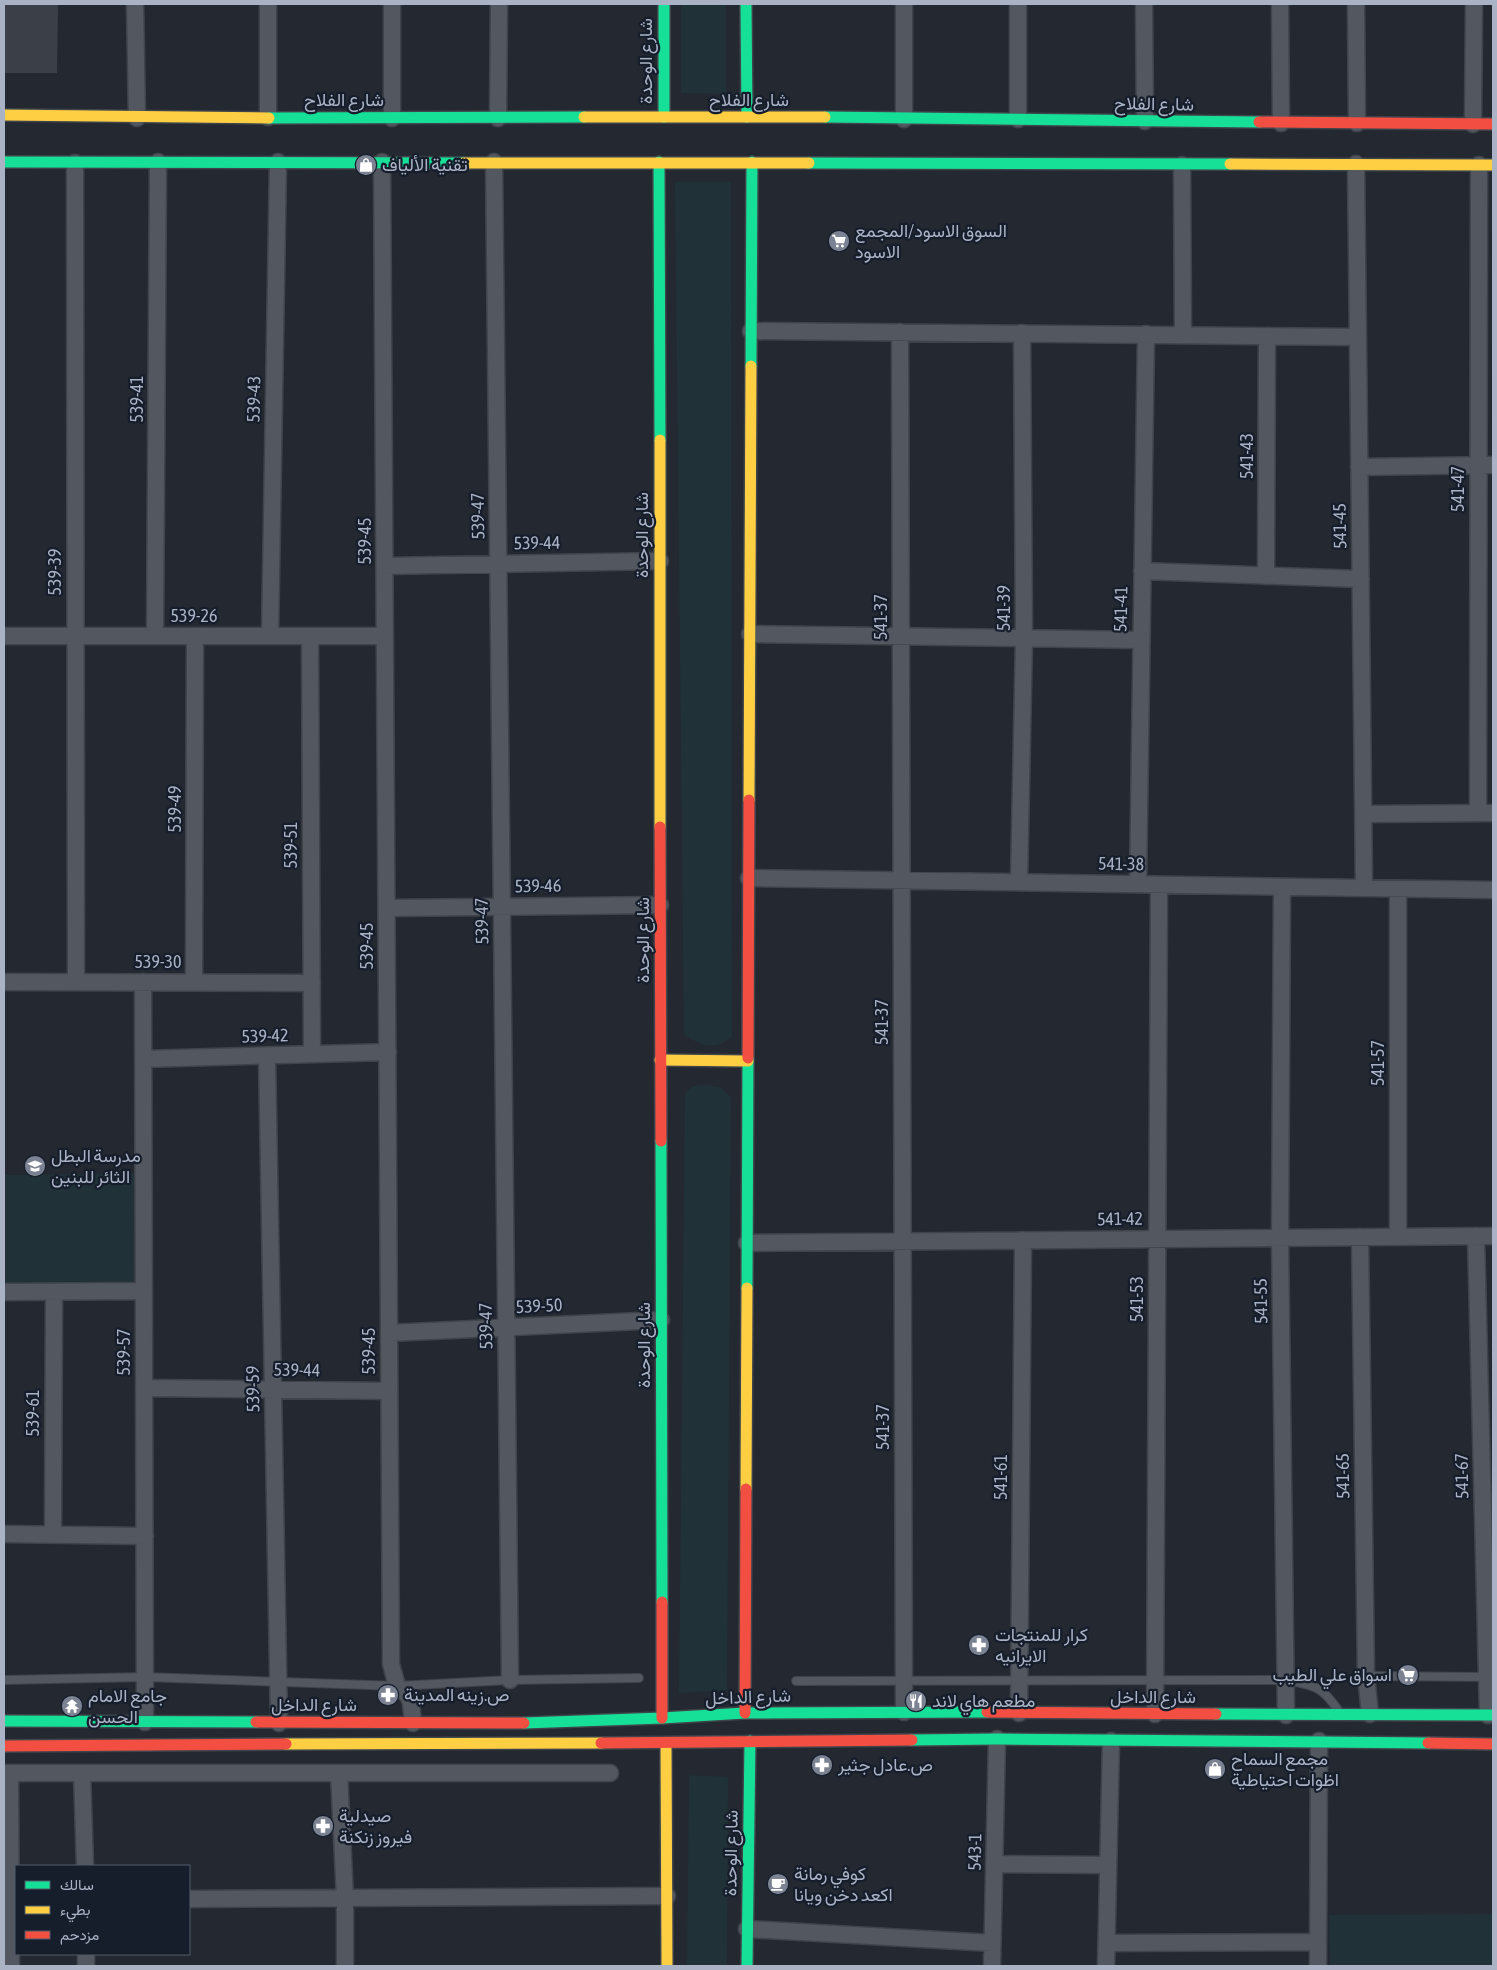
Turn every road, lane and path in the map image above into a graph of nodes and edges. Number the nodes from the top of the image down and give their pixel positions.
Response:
1 (136, 4) edge
2 (268, 4) edge
3 (392, 4) edge
4 (499, 4) edge
5 (664, 4) edge
6 (746, 4) edge
7 (904, 4) edge
8 (1018, 4) edge
9 (1144, 4) edge
10 (1280, 4) edge
11 (1356, 4) edge
12 (1474, 4) edge
13 (4, 115) edge
14 (268, 117) junction
15 (664, 117) junction
16 (748, 117) junction
17 (137, 118) junction
18 (392, 118) junction
19 (498, 118) junction
20 (904, 119) junction
21 (1018, 119) junction
22 (1145, 121) junction
23 (1281, 123) junction
24 (1357, 123) junction
25 (1473, 124) junction
26 (1493, 124) edge
27 (4, 162) edge
28 (75, 162) junction
29 (158, 162) junction
30 (278, 162) junction
31 (382, 162) junction
32 (494, 162) junction
33 (659, 162) junction
34 (752, 162) junction
35 (1356, 164) junction
36 (1182, 165) junction
37 (1486, 165) edge
38 (751, 331) junction
39 (900, 332) junction
40 (1022, 333) junction
41 (1146, 334) junction
42 (1182, 335) junction
43 (1267, 336) junction
44 (1358, 337) junction
45 (1486, 465) edge
46 (1360, 468) junction
47 (660, 561) junction
48 (498, 564) junction
49 (385, 566) junction
50 (1142, 571) junction
51 (1266, 576) junction
52 (1361, 579) junction
53 (750, 634) junction
54 (4, 636) edge
55 (75, 636) junction
56 (155, 636) junction
57 (195, 636) junction
58 (270, 636) junction
59 (310, 636) junction
60 (385, 636) junction
61 (901, 637) junction
62 (1024, 638) junction
63 (1141, 640) junction
64 (1486, 813) edge
65 (1363, 814) junction
66 (749, 878) junction
67 (902, 880) junction
68 (1019, 882) junction
69 (1138, 884) junction
70 (1159, 884) junction
71 (1282, 887) junction
72 (1364, 888) junction
73 (1398, 889) junction
74 (1493, 890) edge
75 (660, 905) junction
76 (502, 906) junction
77 (387, 908) junction
78 (4, 982) edge
79 (76, 982) junction
80 (143, 982) junction
81 (194, 982) junction
82 (312, 983) junction
83 (388, 1052) junction
84 (312, 1054) junction
85 (267, 1056) junction
86 (143, 1059) junction
87 (660, 1060) junction
88 (748, 1061) junction
89 (1398, 1236) junction
90 (1476, 1236) junction
91 (1493, 1236) edge
92 (1360, 1237) junction
93 (1280, 1238) junction
94 (1157, 1239) junction
95 (1023, 1240) junction
96 (903, 1242) junction
97 (747, 1243) junction
98 (144, 1291) junction
99 (4, 1292) edge
100 (54, 1292) junction
101 (661, 1320) junction
102 (506, 1328) junction
103 (389, 1333) junction
104 (144, 1388) junction
105 (273, 1390) junction
106 (389, 1392) junction
107 (4, 1534) edge
108 (53, 1535) junction
109 (145, 1536) junction
110 (1366, 1676) junction
111 (145, 1677) junction
112 (1490, 1677) edge
113 (639, 1678) dead end
114 (904, 1679) junction
115 (4, 1680) edge
116 (510, 1680) junction
117 (1155, 1680) junction
118 (1286, 1680) junction
119 (796, 1681) dead end
120 (1019, 1681) junction
121 (278, 1682) junction
122 (397, 1686) junction
123 (904, 1712) junction
124 (745, 1713) junction
125 (1019, 1713) junction
126 (1155, 1714) junction
127 (1340, 1714) junction
128 (1370, 1714) junction
129 (1286, 1715) junction
130 (1490, 1715) edge
131 (662, 1718) junction
132 (4, 1721) edge
133 (146, 1722) junction
134 (413, 1722) junction
135 (279, 1723) junction
136 (997, 1739) junction
137 (750, 1741) junction
138 (1111, 1741) junction
139 (1319, 1741) junction
140 (666, 1743) junction
141 (409, 1744) junction
142 (1493, 1744) edge
143 (4, 1746) edge
144 (7, 1773) edge
145 (82, 1773) junction
146 (339, 1773) junction
147 (410, 1773) junction
148 (610, 1773) dead end
149 (994, 1864) junction
150 (1108, 1864) junction
151 (85, 1865) edge
152 (667, 1896) junction
153 (190, 1899) edge
154 (345, 1899) junction
155 (7, 1904) edge
156 (747, 1929) junction
157 (1107, 1942) junction
158 (1318, 1942) junction
159 (992, 1943) junction
160 (11, 1966) edge
161 (345, 1966) edge
162 (667, 1966) edge
163 (747, 1966) edge
164 (992, 1966) edge
165 (1106, 1966) edge
166 (1318, 1966) edge

1 - 17 street
2 - 14 street
3 - 18 street
4 - 19 street
5 - 15 main road, شارع الوحدة
6 - 16 main road
7 - 20 street
8 - 21 street
9 - 22 street
10 - 23 street
11 - 24 street
12 - 25 street
13 - 17 main road, شارع الفلاح
14 - 17 main road, شارع الفلاح
14 - 18 main road, شارع الفلاح
15 - 16 main road, شارع الفلاح
15 - 19 main road, شارع الفلاح
16 - 20 main road, شارع الفلاح
18 - 19 main road, شارع الفلاح
20 - 21 main road, شارع الفلاح
21 - 22 main road, شارع الفلاح
22 - 23 main road, شارع الفلاح
23 - 24 main road, شارع الفلاح
24 - 25 main road, شارع الفلاح
25 - 26 main road, شارع الفلاح
27 - 28 main road
28 - 29 main road
28 - 55 street, 539-39
29 - 30 main road
29 - 56 street, 539-41
30 - 31 main road
30 - 58 street, 539-43
31 - 32 main road
31 - 49 street, 539-45
32 - 33 main road
32 - 48 street, 539-47
33 - 34 main road
33 - 47 main road, شارع الوحدة
34 - 36 main road
34 - 38 main road
35 - 36 main road
35 - 37 main road
35 - 44 street, 541-45
36 - 42 street
37 - 45 street, 541-47
38 - 39 street
38 - 53 main road
39 - 40 street
39 - 61 street, 541-37
40 - 41 street
40 - 62 street, 541-39
41 - 42 street
41 - 50 street, 541-41
42 - 43 street
43 - 44 street
43 - 51 street, 541-43
44 - 46 street, 541-45
45 - 46 street
45 - 64 street, 541-47
46 - 52 street, 541-45
47 - 48 street, 539-44
47 - 75 main road, شارع الوحدة
48 - 49 street, 539-44
48 - 76 street, 539-47
49 - 60 street, 539-45
50 - 51 street
50 - 63 street, 541-41
51 - 52 street
52 - 65 street, 541-45
53 - 61 street
53 - 66 main road
54 - 55 street, 539-26
55 - 56 street, 539-26
55 - 79 street, 539-39
56 - 57 street, 539-26
57 - 58 street, 539-26
57 - 81 street, 539-49
58 - 59 street, 539-26
59 - 60 street, 539-26
59 - 82 street, 539-51
60 - 77 street, 539-45
61 - 62 street
61 - 67 street, 541-37
62 - 63 street
62 - 68 street, 541-39
63 - 69 street, 541-41
64 - 65 street
65 - 72 street, 541-45
66 - 67 street, 541-38
66 - 88 main road
67 - 68 street, 541-38
67 - 96 street, 541-37
68 - 69 street, 541-38
69 - 70 street, 541-38
70 - 71 street, 541-38
70 - 94 street, 541-53
71 - 72 street, 541-38
71 - 93 street, 541-55
72 - 73 street, 541-38
73 - 74 street, 541-38
73 - 89 street, 541-57
75 - 76 street, 539-46
75 - 87 main road, شارع الوحدة
76 - 77 street, 539-46
76 - 102 street, 539-47
77 - 83 street, 539-45
78 - 79 street, 539-30
79 - 80 street, 539-30
80 - 81 street, 539-30
80 - 86 street, 539-57
81 - 82 street, 539-30
82 - 84 street, 539-51
83 - 84 street, 539-42
83 - 103 street, 539-45
84 - 85 street, 539-42
85 - 86 street, 539-42
85 - 105 street, 539-59
86 - 98 street, 539-57
87 - 88 main road
87 - 101 main road, شارع الوحدة
88 - 97 main road
89 - 90 street, 541-42
89 - 92 street, 541-42
90 - 91 street, 541-42
90 - 112 street, 541-67
92 - 93 street, 541-42
92 - 110 street, 541-65
93 - 94 street, 541-42
93 - 118 street, 541-55
94 - 95 street, 541-42
94 - 117 street, 541-53
95 - 96 street, 541-42
95 - 120 street, 541-61
96 - 97 street, 541-42
96 - 114 street, 541-37
97 - 124 main road
98 - 100 street
98 - 104 street, 539-57
99 - 100 street
100 - 108 street, 539-61
101 - 102 street, 539-50
101 - 131 main road, شارع الوحدة
102 - 103 street, 539-50
102 - 116 street, 539-47
103 - 106 street, 539-45
104 - 105 street, 539-44
104 - 109 street, 539-57
105 - 106 street, 539-44
105 - 121 street, 539-59
106 - 122 street, 539-45
107 - 108 street
108 - 109 street
109 - 111 street, 539-57
110 - 112 lane
110 - 128 street, 541-65
111 - 115 lane
111 - 121 lane
111 - 133 street, 539-57
112 - 130 street, 541-67
113 - 116 lane
114 - 119 lane
114 - 120 lane
114 - 123 street, 541-37
116 - 122 lane
117 - 118 lane
117 - 120 lane
117 - 126 street, 541-53
118 - 127 lane
118 - 129 street, 541-55
120 - 125 street, 541-61
121 - 122 lane
121 - 135 street, 539-59
122 - 134 street, 539-45
123 - 124 main road, شارع الداخل
123 - 125 main road, شارع الداخل
124 - 131 main road, شارع الداخل
125 - 126 main road, شارع الداخل
126 - 129 main road, شارع الداخل
127 - 128 main road, شارع الداخل
127 - 129 main road, شارع الداخل
128 - 130 main road, شارع الداخل
131 - 134 main road, شارع الداخل
132 - 133 main road, شارع الداخل
133 - 135 main road, شارع الداخل
134 - 135 main road, شارع الداخل
136 - 137 main road
136 - 138 main road
136 - 149 street, 543-1
137 - 140 main road
137 - 156 main road, شارع الوحدة
138 - 139 main road
138 - 150 street
139 - 142 main road
139 - 158 street
140 - 141 main road
140 - 152 main road
141 - 143 main road
141 - 147 street
144 - 145 street
144 - 155 street
145 - 146 street
145 - 151 street
146 - 147 street
146 - 154 street
147 - 148 street
149 - 150 street
149 - 159 street, 543-1
150 - 157 street
152 - 154 street
152 - 162 main road
153 - 154 street
154 - 161 street
155 - 160 street
156 - 159 street
156 - 163 main road, شارع الوحدة
157 - 158 street
157 - 165 street
158 - 166 street
159 - 164 street, 543-1

